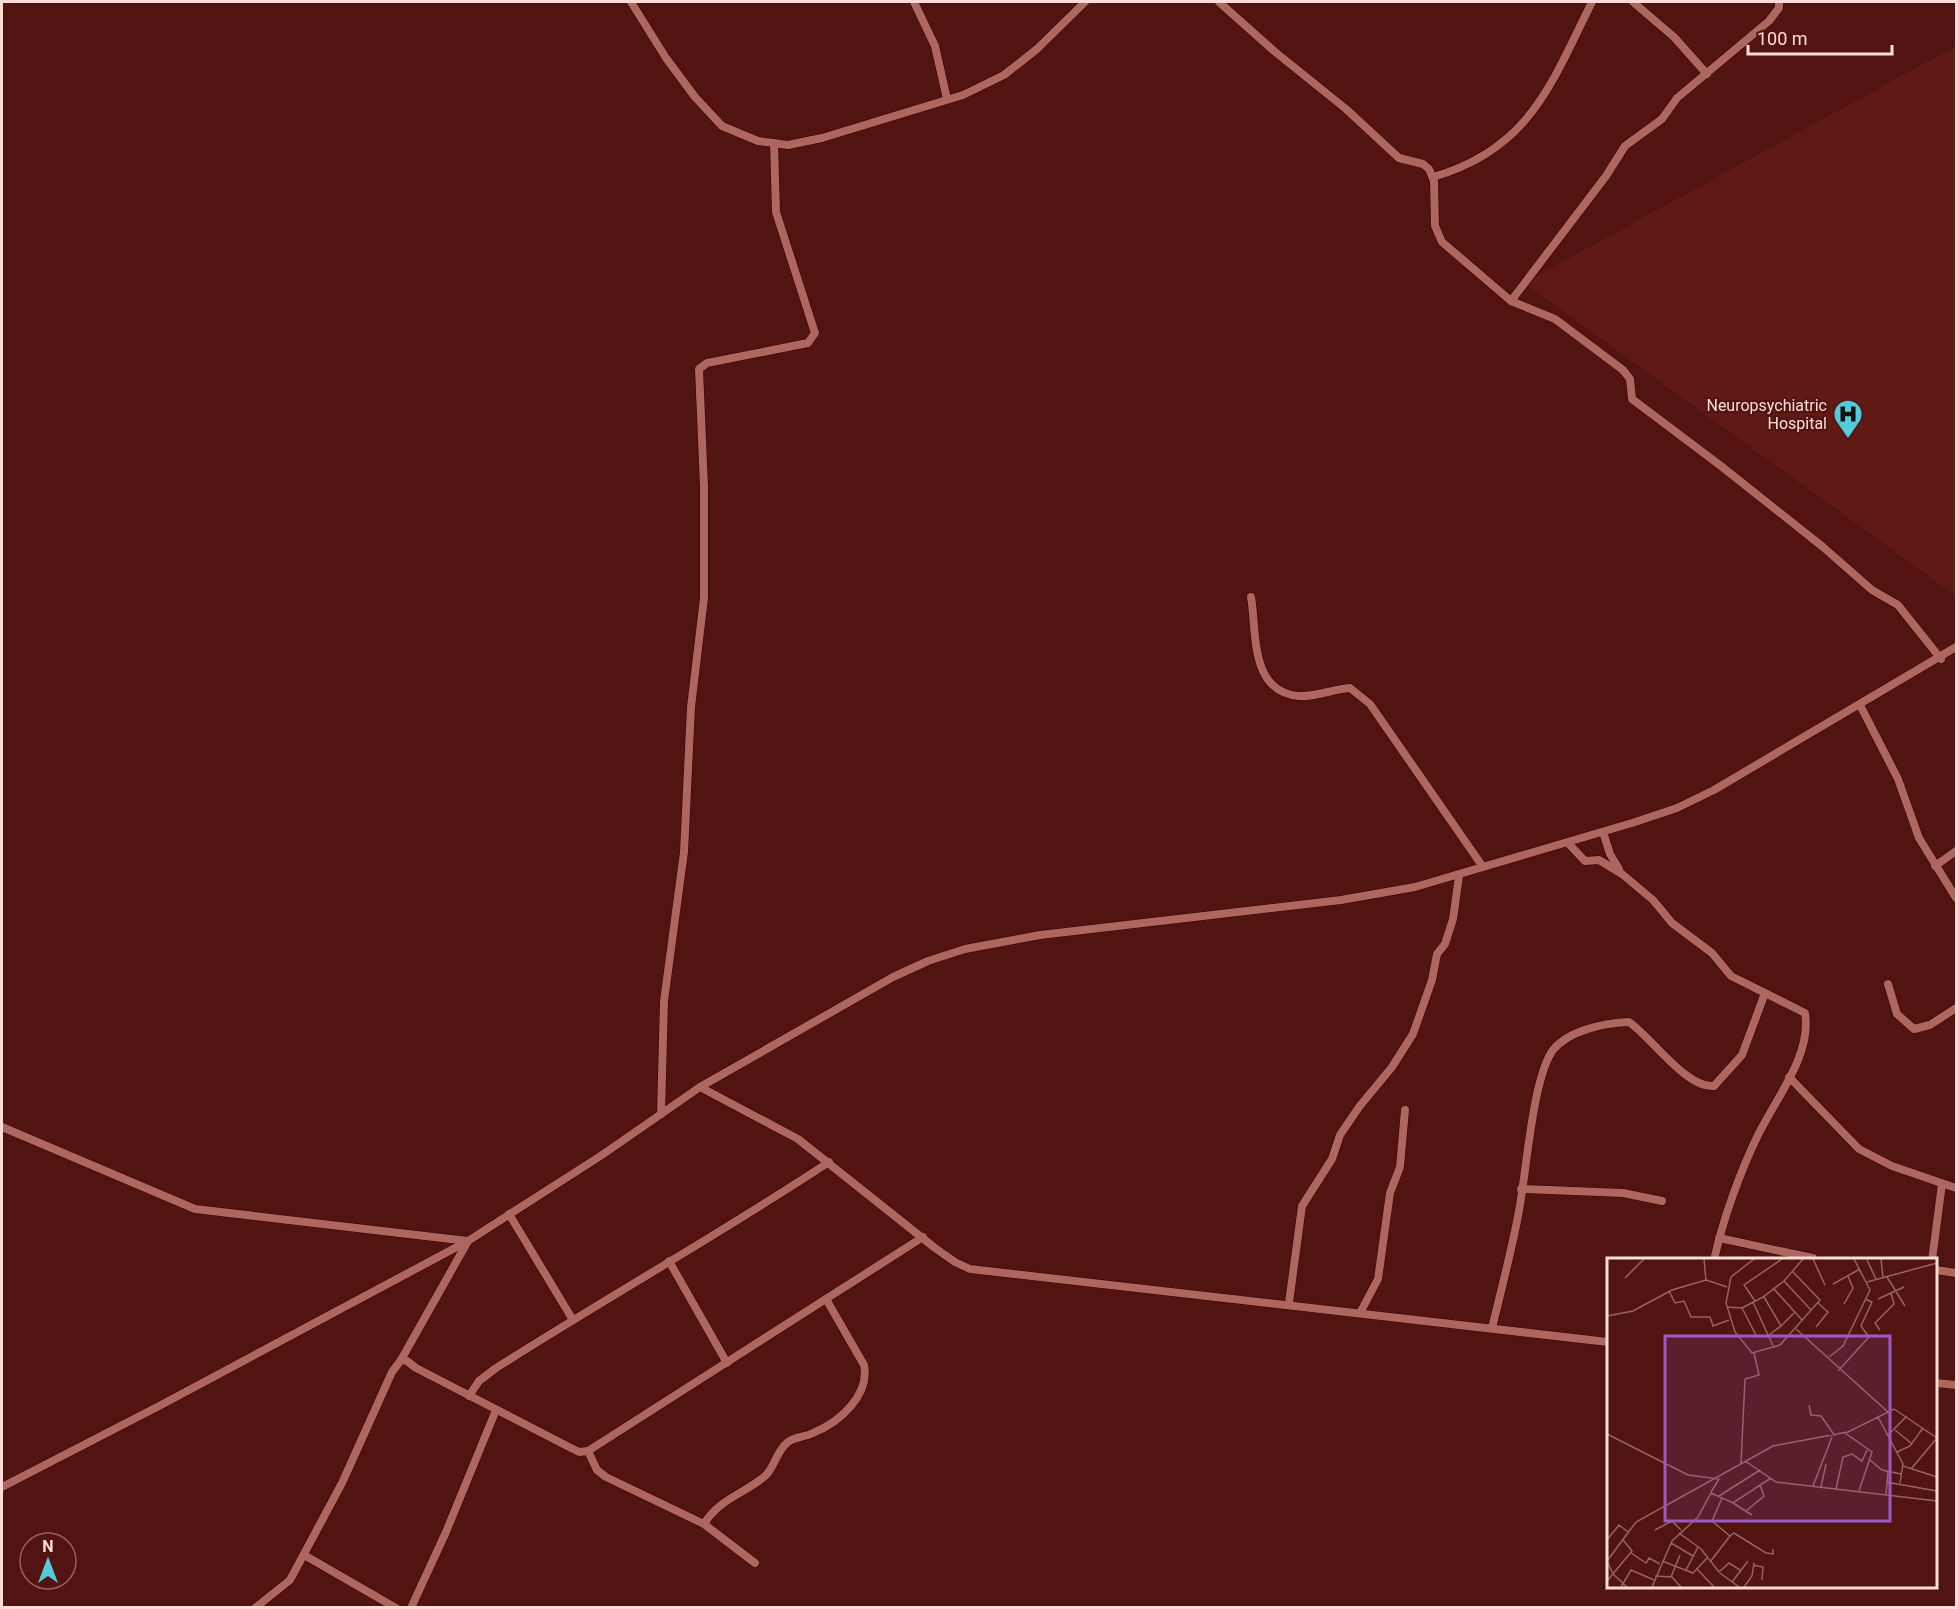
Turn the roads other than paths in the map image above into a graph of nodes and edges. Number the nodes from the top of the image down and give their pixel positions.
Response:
1 (631, 2) edge
2 (914, 2) edge
3 (1085, 2) edge
4 (1220, 2) edge
5 (1592, 2) edge
6 (1633, 2) edge
7 (1779, 2) edge
8 (1707, 74) junction
9 (947, 99) junction
10 (774, 143) junction
11 (1433, 177) junction
12 (1511, 300) junction
13 (1251, 597) dead end
14 (1956, 648) edge
15 (1941, 659) junction
16 (1860, 705) junction
17 (1603, 832) junction
18 (1568, 843) junction
19 (1956, 851) edge
20 (1935, 866) junction
21 (1483, 867) junction
22 (1622, 874) junction
23 (1459, 876) junction
24 (1956, 898) edge
25 (1888, 984) dead end
26 (1765, 993) junction
27 (1956, 1008) edge
28 (1789, 1077) junction
29 (700, 1087) junction
30 (1405, 1110) dead end
31 (661, 1114) junction
32 (2, 1127) edge
33 (829, 1162) junction
34 (1942, 1184) junction
35 (1956, 1188) edge
36 (1521, 1189) junction
37 (1662, 1201) dead end
38 (509, 1214) junction
39 (923, 1237) junction
40 (1719, 1238) junction
41 (468, 1241) junction
42 (1714, 1258) edge
43 (1813, 1258) edge
44 (1932, 1258) edge
45 (669, 1261) junction
46 (1937, 1270) edge
47 (1956, 1273) edge
48 (826, 1299) junction
49 (1289, 1304) junction
50 (1360, 1314) junction
51 (573, 1320) junction
52 (1492, 1328) junction
53 (1607, 1342) edge
54 (401, 1360) junction
55 (727, 1363) junction
56 (1937, 1383) edge
57 (1956, 1385) edge
58 (469, 1396) junction
59 (496, 1410) junction
60 (588, 1451) junction
61 (2, 1487) edge
62 (704, 1524) junction
63 (304, 1555) junction
64 (754, 1563) dead end
65 (255, 1608) edge
66 (396, 1608) edge
67 (411, 1608) edge

1 - 10 street
2 - 9 street
3 - 9 street
4 - 11 street
5 - 11 street
6 - 8 street
7 - 8 street
8 - 12 street
9 - 10 street
10 - 31 street
11 - 12 street
12 - 15 street
13 - 21 street
14 - 15 street
15 - 16 street
16 - 17 street
16 - 20 street
17 - 18 street
17 - 22 street
18 - 21 street
18 - 22 street
19 - 20 street
20 - 24 street
21 - 23 street
22 - 26 street
23 - 29 street
23 - 49 street
25 - 27 street
26 - 28 street
26 - 36 street
28 - 34 street
28 - 40 street
29 - 31 street
29 - 33 street
30 - 50 street
31 - 38 street
32 - 41 street
33 - 39 street
33 - 45 street
34 - 35 street
34 - 44 street
36 - 37 street
36 - 52 street
38 - 41 street
38 - 51 street
39 - 48 street
39 - 49 street
40 - 42 street
40 - 43 street
41 - 54 street
41 - 61 street
45 - 51 street
45 - 55 street
46 - 47 street
48 - 55 street
48 - 62 street
49 - 50 street
50 - 52 street
51 - 58 street
52 - 53 street
54 - 58 street
54 - 63 street
55 - 60 street
56 - 57 street
58 - 59 street
59 - 60 street
59 - 67 street
60 - 62 street
62 - 64 street
63 - 65 street
63 - 66 street

